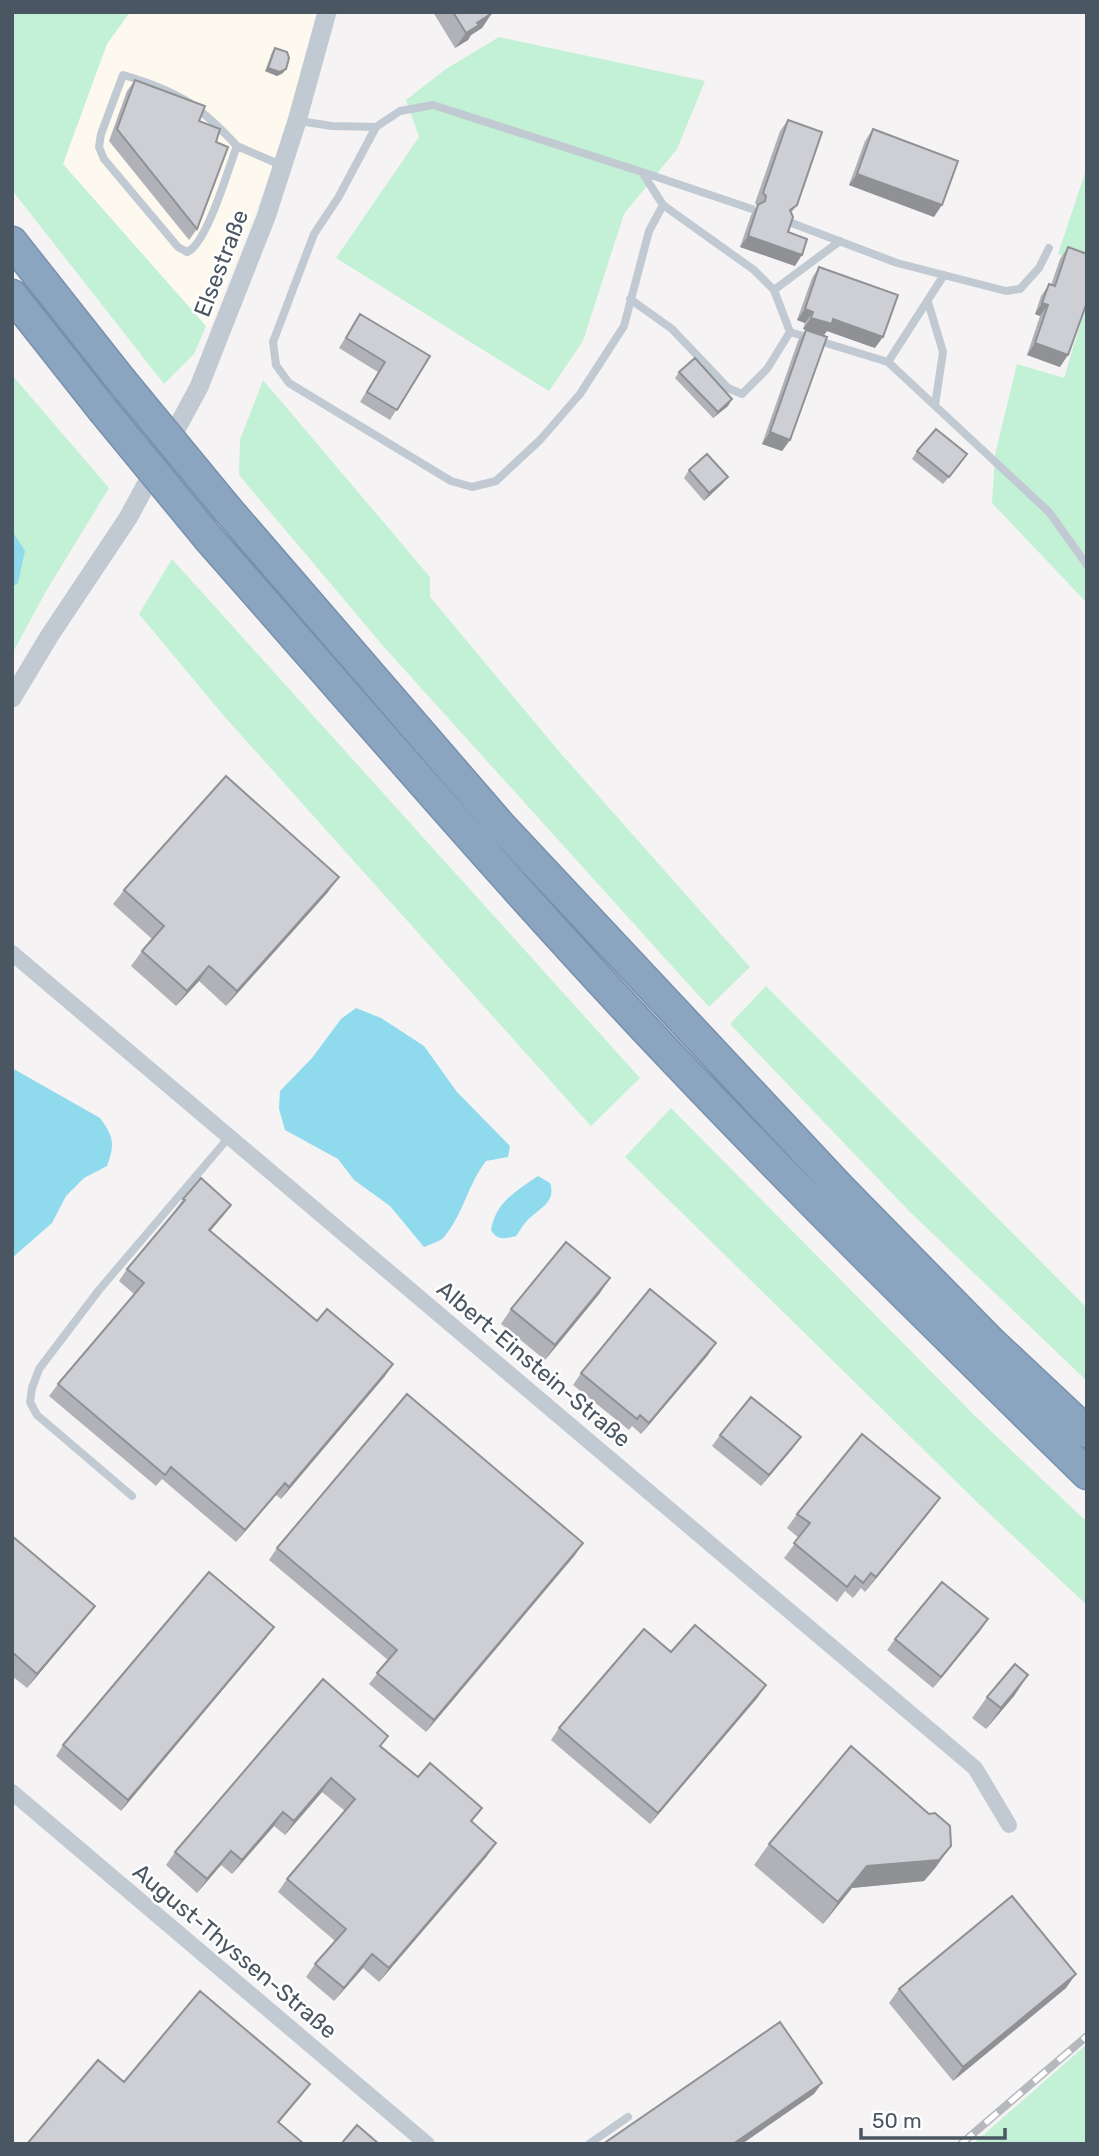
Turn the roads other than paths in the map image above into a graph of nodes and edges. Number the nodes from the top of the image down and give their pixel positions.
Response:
1 (327, 12) edge
2 (297, 121) junction
3 (376, 127) junction
4 (237, 146) junction
5 (283, 166) junction
6 (642, 173) junction
7 (663, 205) junction
8 (752, 209) dead end
9 (789, 222) edge
10 (840, 241) junction
11 (12, 242) edge
12 (1049, 247) dead end
13 (944, 275) junction
14 (774, 290) junction
15 (12, 295) edge
16 (630, 299) junction
17 (928, 302) junction
18 (790, 332) junction
19 (888, 362) junction
20 (935, 405) junction
21 (1087, 565) edge
22 (12, 698) edge
23 (12, 953) edge
24 (230, 1136) junction
25 (1087, 1432) edge
26 (1087, 1474) edge
27 (132, 1496) dead end
28 (12, 1792) edge
29 (1009, 1825) dead end
30 (628, 2117) dead end
31 (428, 2144) edge
32 (589, 2144) edge

1 - 2 street, Elsestraße
2 - 3 lane
2 - 5 street, Elsestraße
3 - 6 lane
3 - 16 lane
4 - 4 lane
4 - 5 lane
5 - 22 street, Elsestraße
6 - 7 lane
6 - 8 lane
7 - 14 lane
7 - 16 lane
9 - 10 lane
10 - 13 lane
10 - 14 lane
11 - 25 highway, bridge
12 - 13 lane
13 - 17 lane
14 - 18 lane
15 - 26 highway, bridge
16 - 18 lane
17 - 19 lane
17 - 20 lane
18 - 19 lane
19 - 20 lane
20 - 21 lane
23 - 24 street, Albert-Einstein-Straße
24 - 27 lane
24 - 29 street, Albert-Einstein-Straße
28 - 31 street, August-Thyssen-Straße
30 - 32 lane

